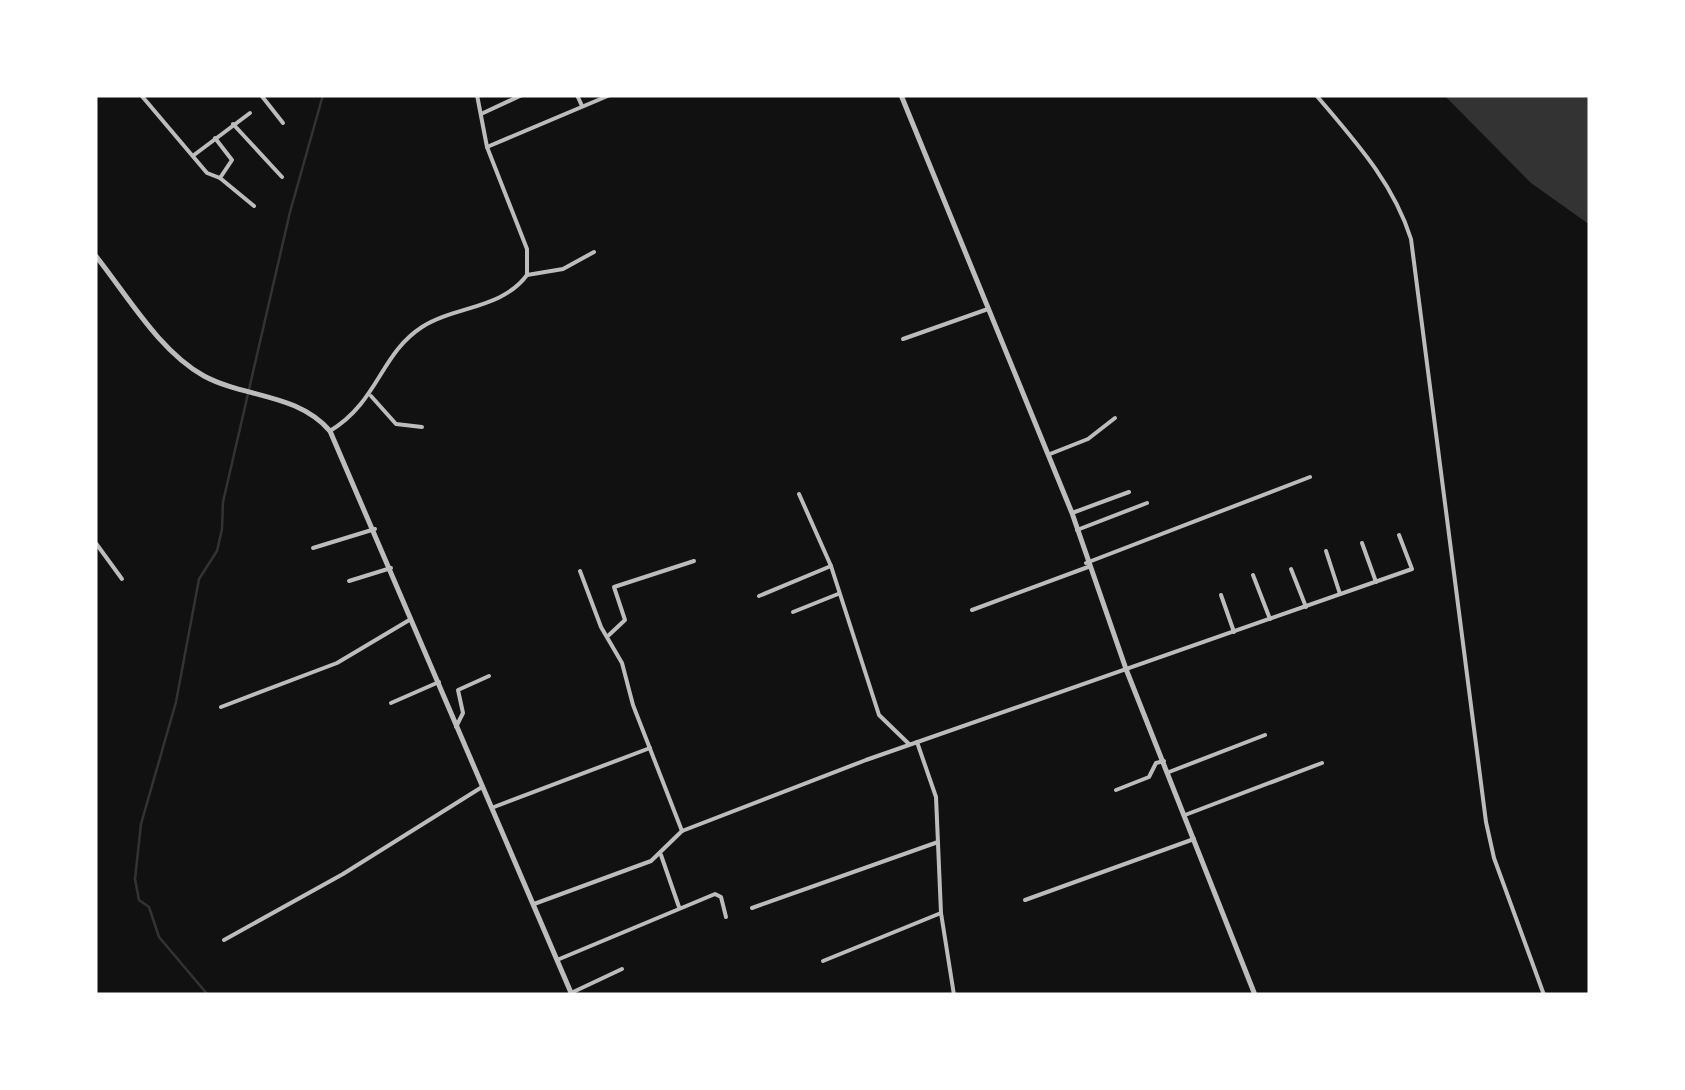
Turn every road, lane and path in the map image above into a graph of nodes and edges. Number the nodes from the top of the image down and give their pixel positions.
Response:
1 (141, 95) edge
2 (261, 95) edge
3 (477, 95) edge
4 (522, 95) edge
5 (577, 95) edge
6 (610, 95) edge
7 (902, 95) edge
8 (1316, 95) edge
9 (582, 106) junction
10 (250, 113) dead end
11 (480, 114) junction
12 (283, 123) dead end
13 (233, 124) junction
14 (215, 138) junction
15 (487, 147) junction
16 (194, 156) junction
17 (282, 177) dead end
18 (220, 178) junction
19 (254, 206) dead end
20 (594, 252) dead end
21 (95, 255) edge
22 (527, 275) junction
23 (988, 309) junction
24 (903, 339) dead end
25 (371, 396) junction
26 (1115, 418) dead end
27 (422, 427) dead end
28 (330, 431) junction
29 (1047, 456) junction
30 (1310, 477) dead end
31 (1128, 492) dead end
32 (799, 494) dead end
33 (1148, 503) dead end
34 (1072, 513) junction
35 (375, 529) junction
36 (1077, 530) junction
37 (1399, 535) dead end
38 (95, 542) edge
39 (1362, 543) dead end
40 (313, 548) dead end
41 (1326, 551) dead end
42 (694, 561) dead end
43 (1087, 565) junction
44 (831, 566) junction
45 (391, 568) junction
46 (1291, 568) dead end
47 (580, 571) dead end
48 (1254, 575) dead end
49 (122, 578) dead end
50 (349, 581) dead end
51 (1376, 582) junction
52 (838, 594) junction
53 (1340, 594) junction
54 (1221, 595) dead end
55 (759, 596) dead end
56 (1306, 607) junction
57 (972, 610) dead end
58 (793, 612) dead end
59 (412, 619) junction
60 (1270, 619) junction
61 (1234, 632) junction
62 (609, 634) junction
63 (1126, 669) junction
64 (489, 676) dead end
65 (439, 682) junction
66 (391, 703) dead end
67 (221, 707) dead end
68 (456, 727) junction
69 (1265, 735) dead end
70 (917, 742) junction
71 (909, 744) junction
72 (650, 748) junction
73 (1164, 761) junction
74 (1322, 763) dead end
75 (1169, 772) junction
76 (484, 785) junction
77 (1116, 790) dead end
78 (494, 807) junction
79 (1185, 815) junction
80 (682, 831) junction
81 (1194, 840) junction
82 (938, 842) junction
83 (661, 855) junction
84 (1025, 900) dead end
85 (534, 904) junction
86 (680, 908) junction
87 (752, 908) dead end
88 (941, 913) junction
89 (726, 917) dead end
90 (224, 940) dead end
91 (558, 960) junction
92 (823, 961) dead end
93 (622, 970) dead end
94 (572, 994) edge
95 (954, 995) edge
96 (1256, 995) edge
97 (1544, 995) edge

1 - 16 street
2 - 12 street
3 - 11 street
4 - 11 street
5 - 9 street
6 - 9 street
7 - 23 street
8 - 97 street
9 - 15 street
10 - 13 street
11 - 15 street
13 - 14 street
13 - 17 street
14 - 16 street
14 - 18 street
15 - 22 street
16 - 18 street
18 - 19 street
20 - 22 street
21 - 28 street
22 - 25 street
23 - 24 street
23 - 29 street
25 - 27 street
25 - 28 street
26 - 29 street
28 - 35 street
29 - 34 street
30 - 43 street
31 - 34 street
32 - 44 street
33 - 36 street
34 - 36 street
35 - 40 street
35 - 45 street
36 - 43 street
37 - 51 street
38 - 49 street
39 - 51 street
41 - 53 street
42 - 62 street
43 - 57 street
43 - 63 street
44 - 52 street
44 - 55 street
45 - 50 street
45 - 59 street
46 - 56 street
47 - 62 street
48 - 60 street
51 - 53 street
52 - 58 street
52 - 71 street
53 - 56 street
54 - 61 street
56 - 60 street
59 - 65 street
59 - 67 street
60 - 61 street
61 - 63 street
62 - 72 street
63 - 70 street
63 - 73 street
64 - 68 street
65 - 66 street
65 - 68 street
68 - 76 street
69 - 75 street
70 - 71 street
70 - 82 street
71 - 80 street
72 - 78 street
72 - 80 street
73 - 75 street
73 - 77 street
74 - 79 street
75 - 79 street
76 - 78 street
76 - 90 street
78 - 85 street
79 - 81 street
80 - 83 street
81 - 84 street
81 - 96 street
82 - 87 street
82 - 88 street
83 - 85 street
83 - 86 street
85 - 91 street
86 - 89 street
86 - 91 street
88 - 92 street
88 - 95 street
91 - 94 street
93 - 94 street

